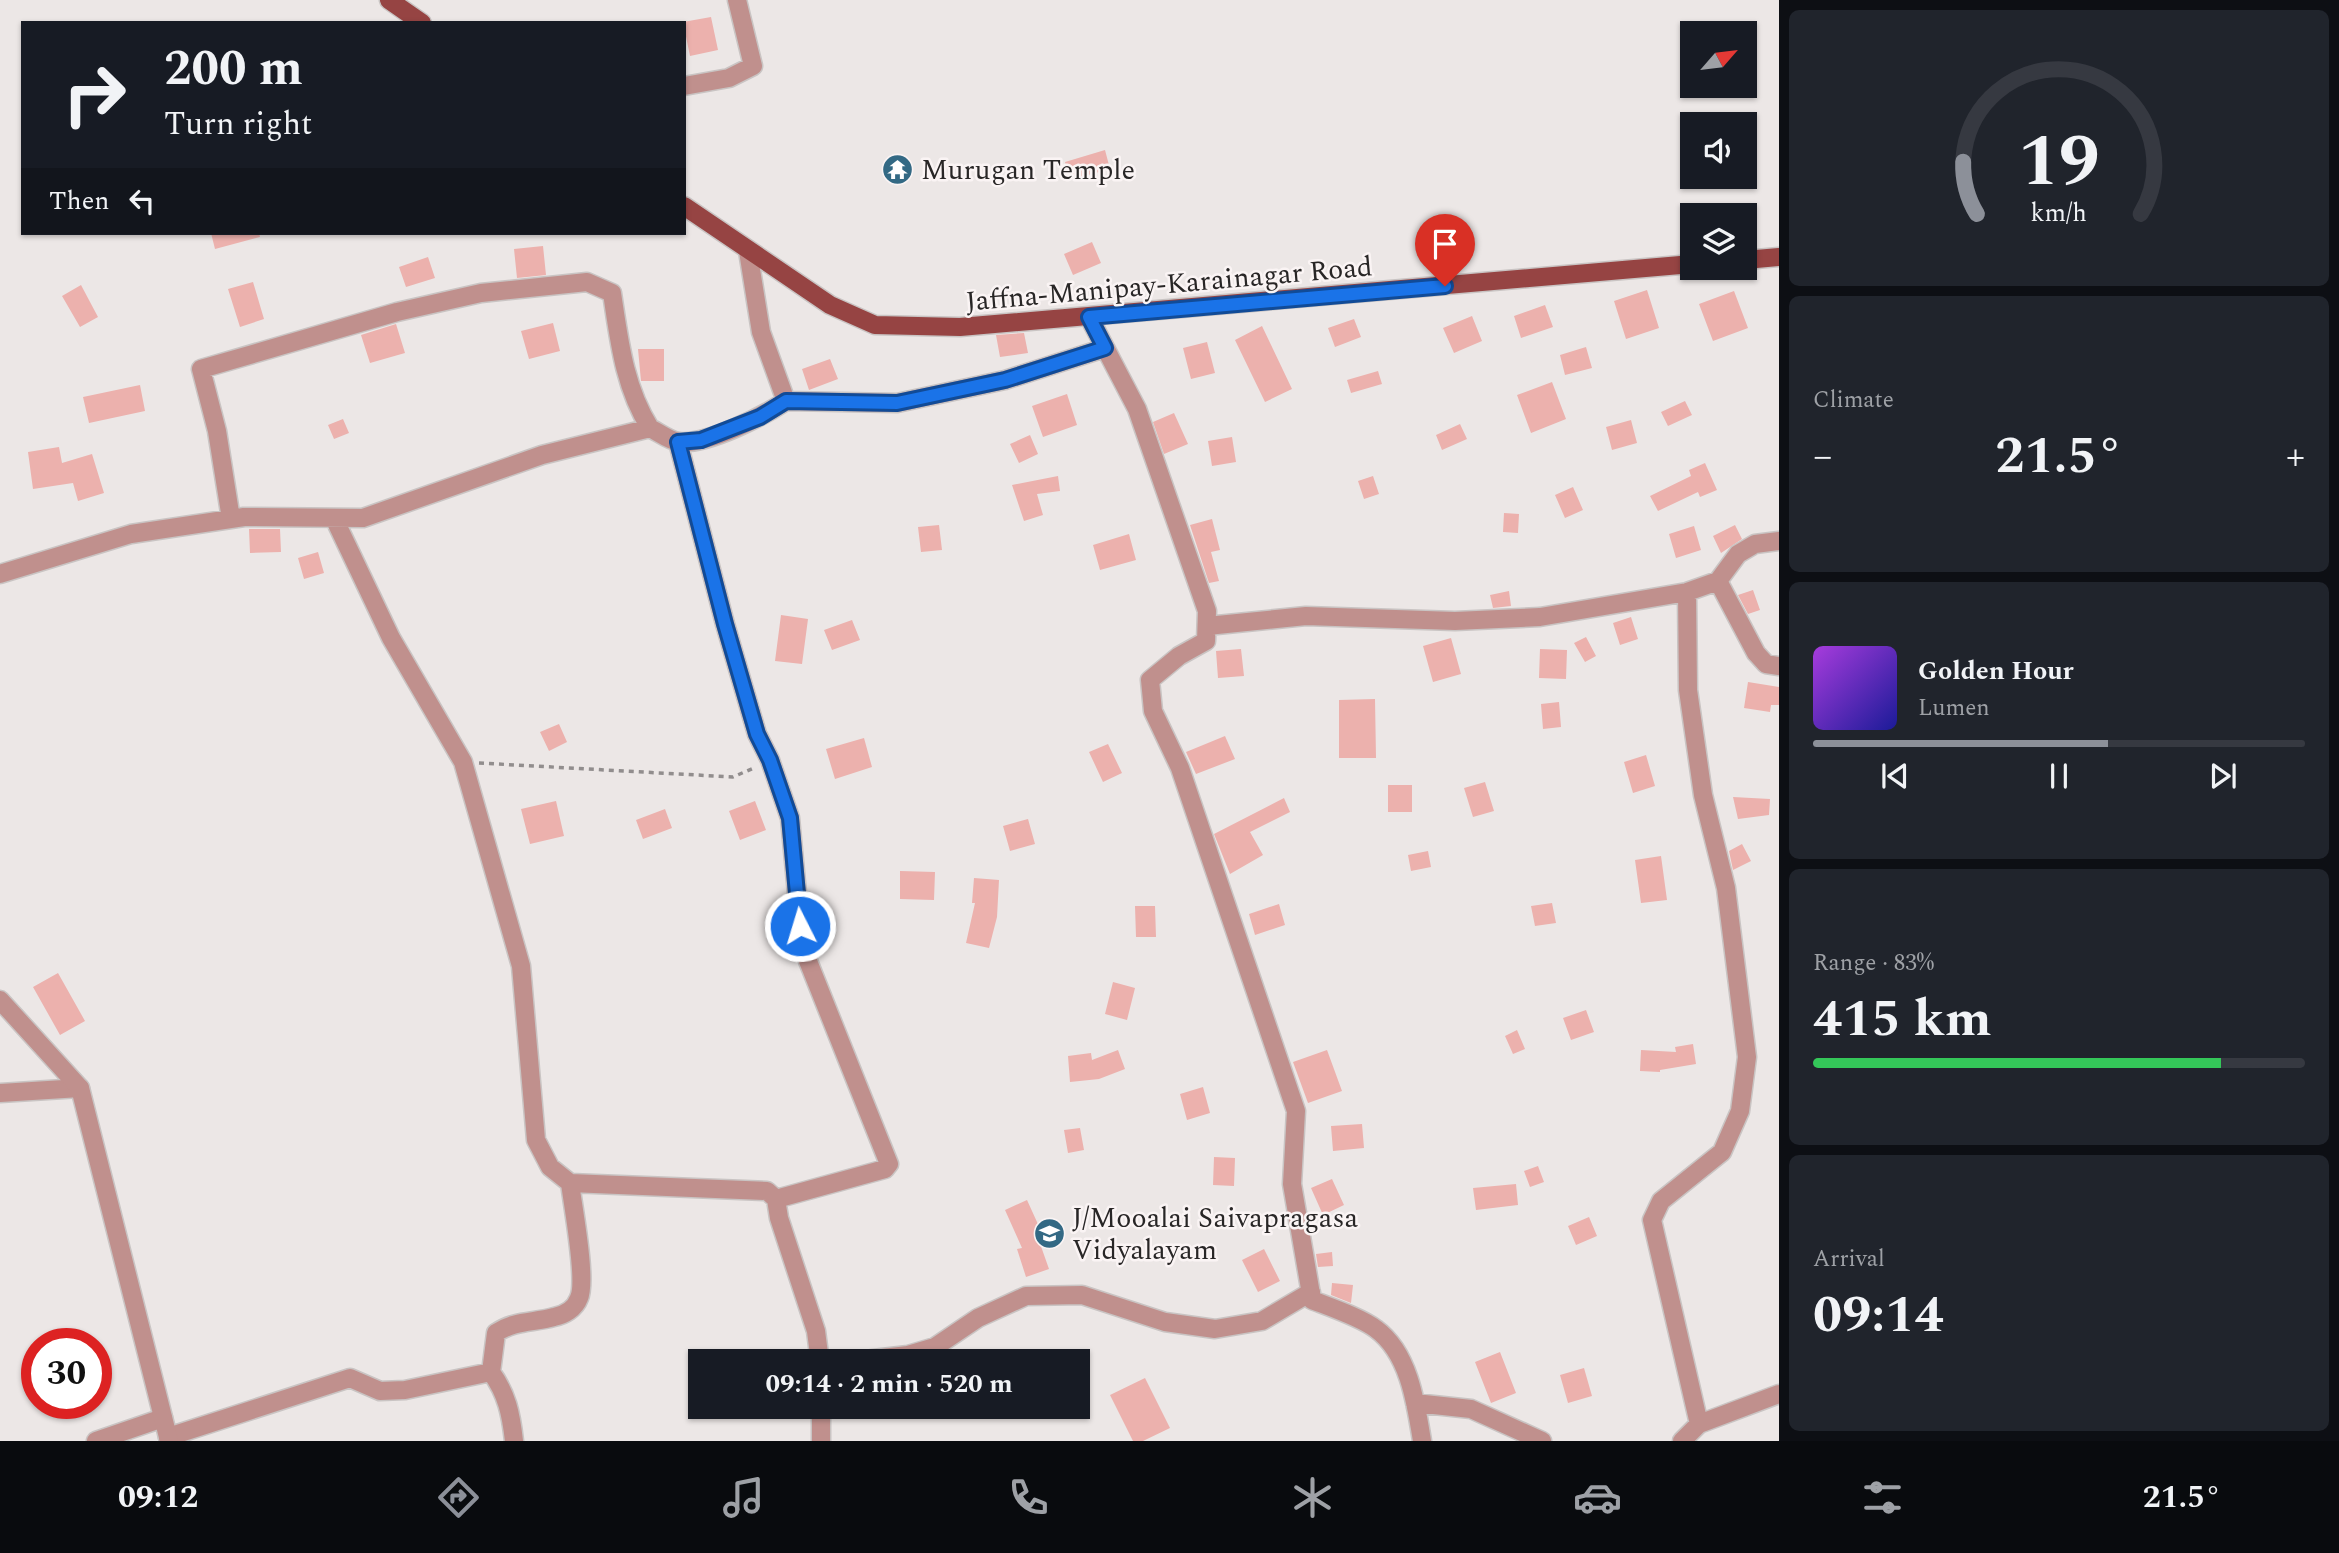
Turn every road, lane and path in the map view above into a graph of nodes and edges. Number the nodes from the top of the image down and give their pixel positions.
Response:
1 (389, 0) edge
2 (737, 0) edge
3 (419, 21) edge
4 (686, 86) edge
5 (686, 207) edge
6 (748, 251) junction
7 (1779, 257) edge
8 (1757, 259) edge
9 (1680, 265) edge
10 (1089, 317) junction
11 (1105, 348) junction
12 (786, 401) junction
13 (650, 428) junction
14 (678, 442) junction
15 (334, 518) junction
16 (230, 519) junction
17 (1779, 541) edge
18 (0, 574) edge
19 (1718, 581) junction
20 (1687, 592) junction
21 (1206, 626) junction
22 (1779, 666) edge
23 (770, 760) junction
24 (463, 762) junction
25 (0, 1000) edge
26 (80, 1088) junction
27 (0, 1093) edge
28 (570, 1183) junction
29 (776, 1199) junction
30 (1311, 1292) junction
31 (818, 1349) edge
32 (928, 1349) edge
33 (491, 1373) junction
34 (1779, 1394) edge
35 (1415, 1403) junction
36 (163, 1418) junction
37 (821, 1419) edge
38 (1699, 1424) junction
39 (168, 1439) edge
40 (96, 1441) edge
41 (514, 1441) edge
42 (821, 1441) edge
43 (1422, 1441) edge
44 (1542, 1441) edge
45 (1682, 1441) edge

1 - 3 main road
2 - 4 street
5 - 6 main road, Jaffna-Manipay-Karainagar Road
6 - 10 main road, Jaffna-Manipay-Karainagar Road
6 - 12 street
7 - 8 main road
9 - 10 main road, Jaffna-Manipay-Karainagar Road
10 - 11 street
11 - 12 street
11 - 21 street
12 - 14 street
13 - 14 street
13 - 15 street
13 - 16 street
14 - 23 street
15 - 16 street
15 - 24 street
16 - 18 street
17 - 19 street
19 - 20 street
19 - 22 street
20 - 21 street
20 - 38 street
21 - 30 street
23 - 24 path
23 - 29 street
24 - 28 street
25 - 26 street
26 - 27 street
26 - 36 street
28 - 29 street
28 - 33 street
29 - 31 street
30 - 32 street
30 - 35 street
33 - 39 street
33 - 41 street
34 - 38 street
35 - 43 street
35 - 44 street
36 - 39 street
36 - 40 street
37 - 42 street
38 - 45 street

